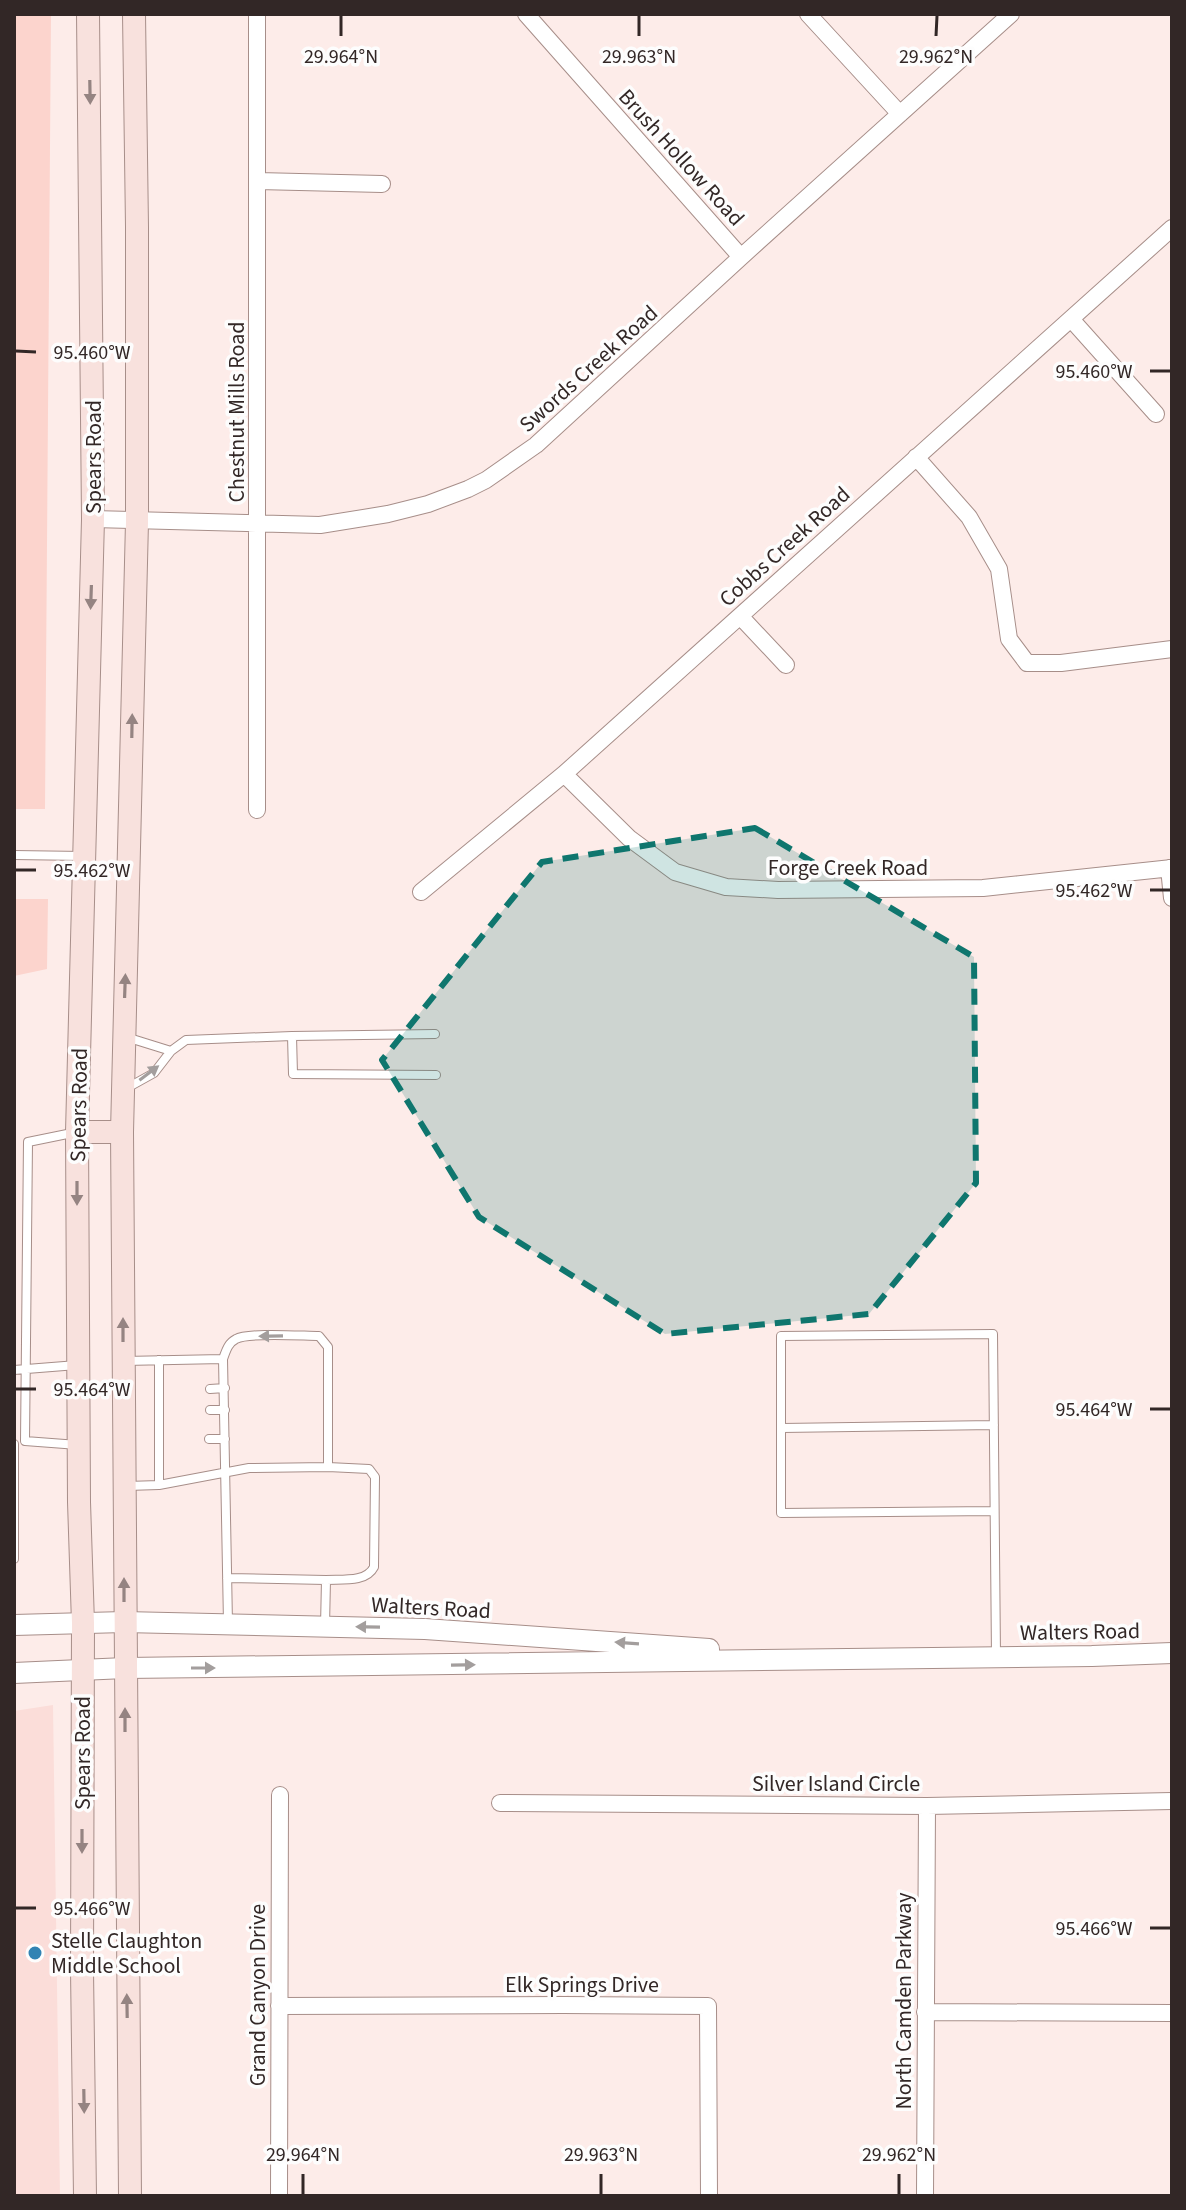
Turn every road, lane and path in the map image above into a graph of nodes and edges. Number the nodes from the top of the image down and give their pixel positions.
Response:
1 (88, 14) edge
2 (134, 14) edge
3 (257, 14) edge
4 (526, 14) edge
5 (808, 14) edge
6 (1011, 14) edge
7 (900, 114) junction
8 (258, 181) junction
9 (382, 184) dead end
10 (1172, 228) edge
11 (741, 257) junction
12 (1071, 319) junction
13 (1156, 414) dead end
14 (916, 457) junction
15 (93, 519) junction
16 (137, 522) junction
17 (258, 525) junction
18 (740, 616) junction
19 (1172, 649) edge
20 (786, 665) dead end
21 (564, 774) junction
22 (257, 810) dead end
23 (14, 855) edge
24 (84, 856) junction
25 (1171, 868) edge
26 (421, 892) dead end
27 (1172, 898) edge
28 (435, 1034) dead end
29 (292, 1036) junction
30 (123, 1037) junction
31 (171, 1051) junction
32 (436, 1075) dead end
33 (123, 1091) junction
34 (77, 1132) junction
35 (122, 1132) junction
36 (14, 1213) edge
37 (27, 1213) junction
38 (14, 1272) edge
39 (26, 1272) junction
40 (26, 1295) junction
41 (14, 1296) edge
42 (14, 1316) edge
43 (26, 1316) junction
44 (14, 1346) edge
45 (25, 1346) junction
46 (223, 1359) junction
47 (159, 1360) junction
48 (123, 1361) junction
49 (79, 1365) junction
50 (25, 1369) junction
51 (14, 1370) edge
52 (225, 1388) junction
53 (210, 1389) dead end
54 (210, 1410) dead end
55 (225, 1410) junction
56 (994, 1425) junction
57 (782, 1428) junction
58 (209, 1439) dead end
59 (225, 1439) junction
60 (25, 1441) junction
61 (14, 1442) edge
62 (79, 1445) junction
63 (328, 1467) junction
64 (226, 1473) junction
65 (159, 1485) junction
66 (124, 1486) junction
67 (994, 1511) junction
68 (14, 1559) edge
69 (227, 1578) junction
70 (326, 1580) junction
71 (124, 1622) junction
72 (83, 1623) junction
73 (14, 1625) edge
74 (228, 1625) junction
75 (325, 1626) junction
76 (1172, 1653) edge
77 (996, 1657) junction
78 (845, 1658) junction
79 (125, 1668) junction
80 (83, 1670) junction
81 (14, 1673) edge
82 (280, 1795) dead end
83 (1172, 1801) edge
84 (500, 1803) dead end
85 (927, 1806) junction
86 (279, 2006) junction
87 (925, 2012) junction
88 (1172, 2013) edge
89 (709, 2189) edge
90 (85, 2196) edge
91 (130, 2196) edge
92 (279, 2196) edge
93 (925, 2196) edge

1 -> 15 main road, Spears Road
2 - 16 main road, Spears Road
3 - 8 street, Chestnut Mills Road
4 - 11 street, Brush Hollow Road
5 - 7 street
6 - 7 street, Swords Creek Road
7 - 11 street, Swords Creek Road
8 - 9 street
8 - 17 street, Chestnut Mills Road
10 - 12 street, Cobbs Creek Road
11 - 17 street, Swords Creek Road
12 - 13 street
12 - 14 street, Cobbs Creek Road
14 - 18 street, Cobbs Creek Road
14 - 19 street
15 - 16 street, Swords Creek Road
15 -> 24 main road, Spears Road
16 - 17 street, Swords Creek Road
30 -> 16 main road, Spears Road
17 - 22 street, Chestnut Mills Road
18 - 20 street
18 - 21 street, Cobbs Creek Road
21 - 25 street, Forge Creek Road
21 - 26 street, Cobbs Creek Road
23 - 24 lane
24 - 34 main road, Spears Road
25 - 27 street
28 - 29 lane
29 - 31 lane
29 - 32 lane
30 - 31 lane
30 - 33 main road, Spears Road
33 -> 31 lane
33 - 35 main road, Spears Road
34 - 35 main road
34 - 37 lane
34 -> 49 main road, Spears Road
48 -> 35 main road, Spears Road
36 - 37 lane
37 - 39 lane
38 - 39 lane
39 - 40 lane
40 - 41 lane
40 - 43 lane
42 - 43 lane
43 - 45 lane
44 - 45 lane
45 - 50 lane
46 - 47 lane
46 - 52 lane
63 -> 46 lane
47 - 48 lane
47 - 65 lane
48 - 66 main road, Spears Road
49 - 50 lane
49 - 62 main road, Spears Road
50 - 51 lane
50 - 60 lane
52 - 53 lane
52 - 55 lane
54 - 55 lane
55 - 59 lane
56 - 57 lane
56 - 57 lane
56 - 67 lane
57 - 67 lane
58 - 59 lane
59 - 64 lane
60 - 61 lane
60 - 62 lane
61 - 68 lane
62 - 72 main road, Spears Road
63 - 64 lane
63 - 70 lane
64 - 65 lane
64 - 69 lane
65 - 66 lane
71 -> 66 main road, Spears Road
67 - 77 lane
69 - 70 lane
69 - 74 lane
70 - 75 lane
71 - 72 street, Walters Road
71 - 74 street, Walters Road
71 - 79 main road, Spears Road
72 - 73 street, Walters Road
72 - 80 main road, Spears Road
74 - 75 street, Walters Road
78 -> 75 street, Walters Road
76 - 77 street, Walters Road
77 - 78 street, Walters Road
79 -> 78 street, Walters Road
79 - 80 street, Walters Road
91 -> 79 main road, Spears Road
80 - 81 street, Walters Road
80 -> 90 main road, Spears Road
82 - 86 street, Grand Canyon Drive
83 - 85 street, Silver Island Circle
84 - 85 street, Silver Island Circle
85 - 87 street, North Camden Parkway
86 - 89 street, Elk Springs Drive
86 - 92 street, Grand Canyon Drive
87 - 88 street
87 - 93 street, North Camden Parkway

